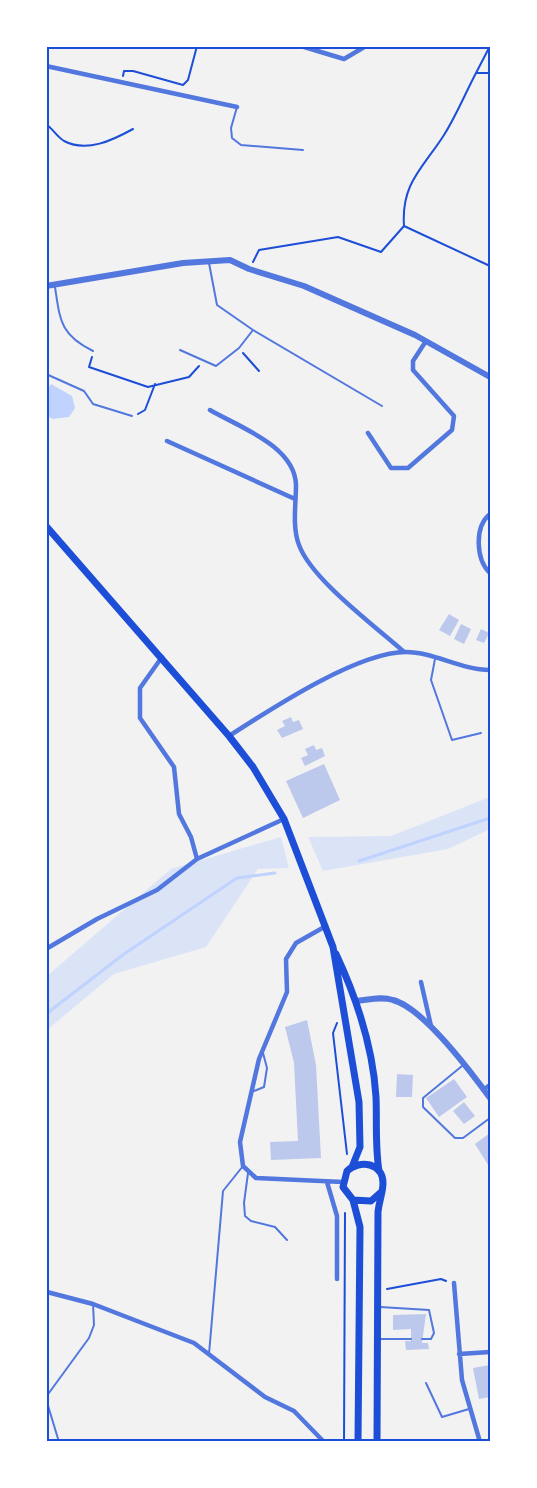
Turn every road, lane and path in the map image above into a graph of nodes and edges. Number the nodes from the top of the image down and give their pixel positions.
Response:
1 (197, 46) edge
2 (301, 46) edge
3 (366, 46) edge
4 (490, 46) edge
5 (46, 66) edge
6 (476, 73) junction
7 (490, 73) edge
8 (122, 82) junction
9 (237, 107) joint
10 (46, 124) edge
11 (133, 129) dead end
12 (303, 150) dead end
13 (404, 226) junction
14 (208, 260) junction
15 (490, 266) edge
16 (249, 269) junction
17 (54, 285) junction
18 (46, 286) edge
19 (253, 330) junction
20 (426, 341) junction
21 (239, 348) junction
22 (180, 350) dead end
23 (93, 351) joint
24 (204, 361) junction
25 (259, 371) dead end
26 (46, 374) edge
27 (490, 377) edge
28 (155, 384) junction
29 (382, 405) dead end
30 (210, 410) dead end
31 (132, 416) joint
32 (368, 433) dead end
33 (167, 441) dead end
34 (295, 499) junction
35 (490, 514) edge
36 (46, 526) edge
37 (490, 573) edge
38 (405, 652) junction
39 (162, 657) junction
40 (435, 659) junction
41 (490, 670) edge
42 (481, 734) dead end
43 (229, 736) junction
44 (284, 819) junction
45 (197, 859) junction
46 (327, 926) junction
47 (333, 946) junction
48 (46, 949) edge
49 (421, 982) dead end
50 (356, 1001) junction
51 (431, 1029) junction
52 (262, 1050) junction
53 (465, 1064) junction
54 (487, 1087) edge
55 (249, 1092) junction
56 (490, 1098) edge
57 (490, 1118) edge
58 (243, 1166) junction
59 (352, 1167) junction
60 (379, 1172) junction
61 (248, 1173) junction
62 (327, 1182) junction
63 (343, 1182) junction
64 (380, 1193) junction
65 (353, 1200) junction
66 (287, 1240) dead end
67 (337, 1279) dead end
68 (454, 1283) joint
69 (378, 1291) junction
70 (46, 1292) edge
71 (93, 1304) junction
72 (377, 1307) junction
73 (377, 1339) junction
74 (411, 1339) dead end
75 (422, 1339) dead end
76 (490, 1352) edge
77 (459, 1354) junction
78 (209, 1356) junction
79 (426, 1383) dead end
80 (46, 1398) edge
81 (469, 1409) junction
82 (59, 1442) edge
83 (324, 1442) edge
84 (358, 1442) edge
85 (377, 1442) edge
86 (480, 1442) edge

1 - 8 path
2 - 3 street
4 - 6 path
5 - 8 street
6 - 7 path
6 - 13 path
8 - 9 street
9 - 12 lane
10 - 11 path
13 - 15 path
13 - 16 path
14 - 16 street
14 - 17 street
14 - 19 lane
16 - 20 street
17 - 18 street
17 - 23 lane
19 - 21 lane
19 - 29 lane
20 - 27 street
20 - 32 street
21 - 24 lane
21 - 25 path
22 - 24 lane
23 - 28 path
24 - 28 path
26 - 31 lane
28 - 31 path
30 - 34 street
33 - 34 street
34 - 38 street
35 - 37 street
36 - 39 main road
38 - 40 street
38 - 43 street
39 - 43 main road
39 - 45 street
40 - 41 street
40 - 42 lane
43 - 44 main road
44 - 45 street
44 - 46 main road
45 - 48 street
46 - 47 main road
46 - 52 street
47 - 50 main road
47 - 59 main road
49 - 51 street
50 - 51 street
50 - 60 main road
51 - 53 street
52 - 55 street
52 - 55 lane
53 - 54 street
53 - 57 lane
54 - 56 street
55 - 58 street
58 - 61 street
58 - 78 lane
59 - 60 main road
59 - 63 main road
60 - 64 main road
61 - 62 street
61 - 66 lane
62 - 63 street
62 - 67 street
63 - 65 main road
64 - 65 main road
64 - 69 main road
65 - 84 main road
68 - 69 path
68 - 77 street
69 - 72 main road
70 - 71 street
71 - 78 street
71 - 80 lane
72 - 73 main road
72 - 75 lane
73 - 74 lane
73 - 85 main road
76 - 77 street
77 - 81 street
78 - 83 street
79 - 81 lane
80 - 82 lane
81 - 86 street

